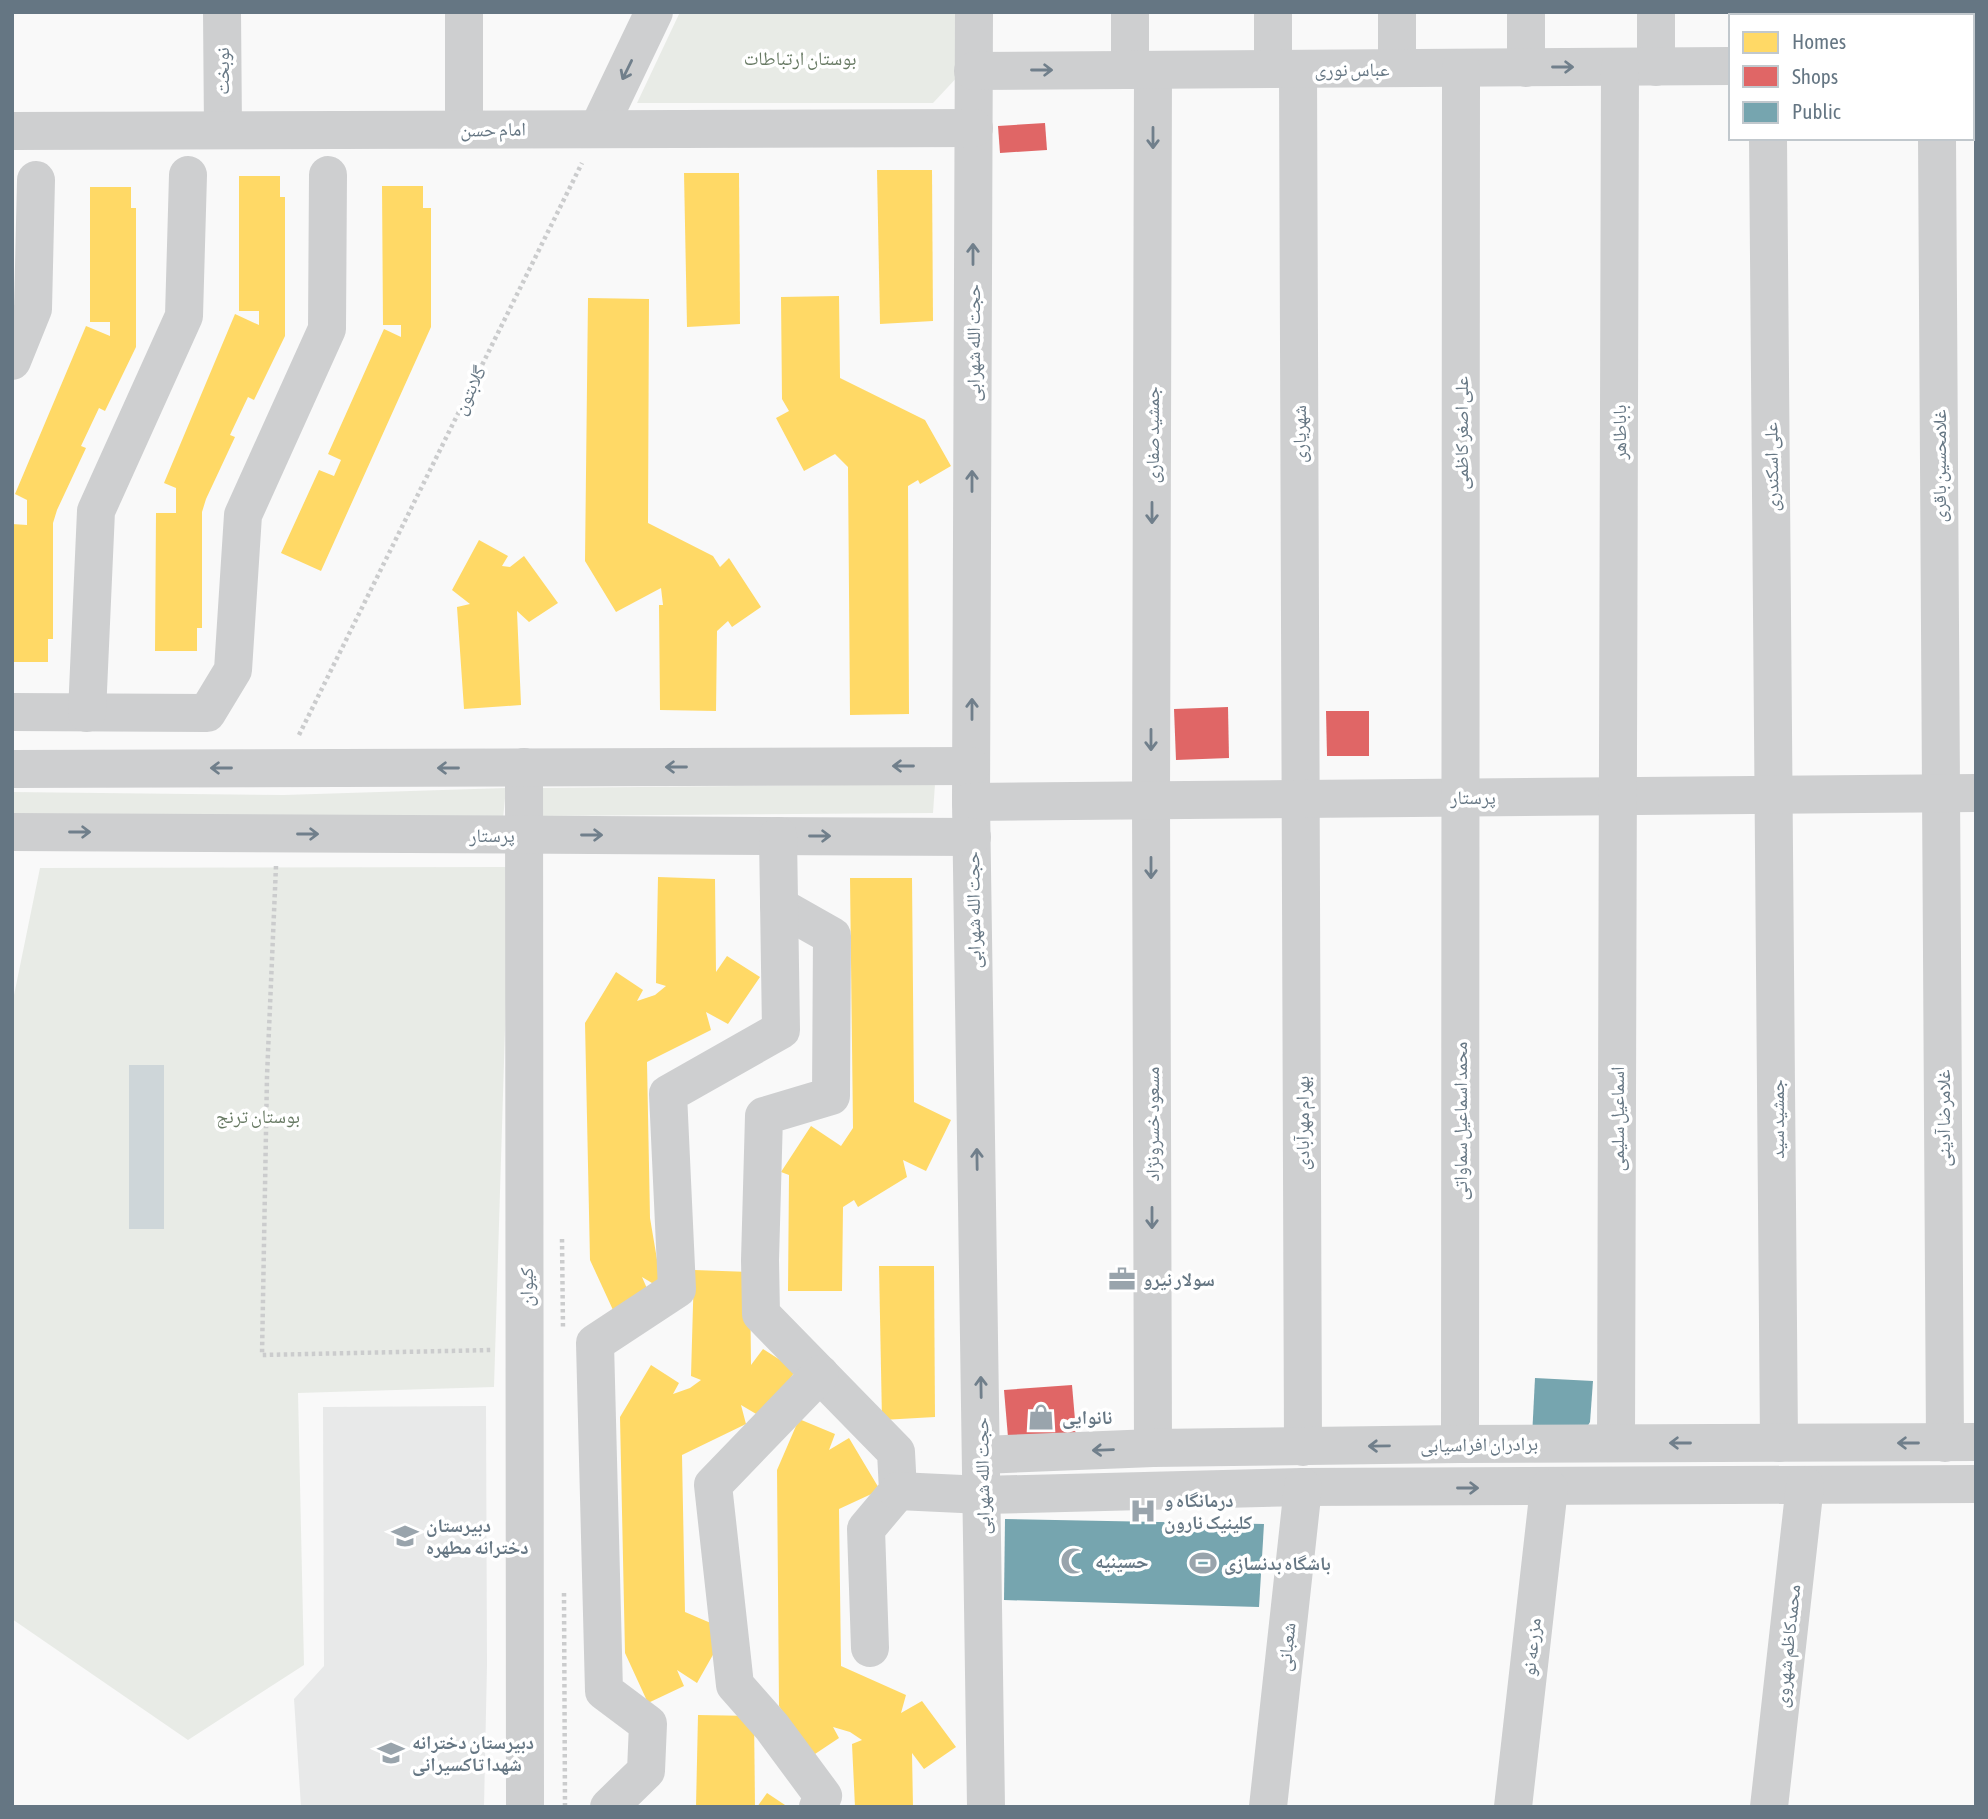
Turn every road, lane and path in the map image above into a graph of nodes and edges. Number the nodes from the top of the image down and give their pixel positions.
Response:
1 (222, 12) edge
2 (464, 12) edge
3 (654, 12) edge
4 (974, 12) edge
5 (1130, 12) edge
6 (1273, 12) edge
7 (1397, 12) edge
8 (1526, 12) edge
9 (1656, 12) edge
10 (1729, 66) edge
11 (1638, 67) junction
12 (1397, 68) junction
13 (1461, 68) junction
14 (1526, 68) junction
15 (1286, 69) junction
16 (1141, 70) junction
17 (974, 71) junction
18 (599, 127) junction
19 (974, 128) junction
20 (464, 129) junction
21 (223, 130) junction
22 (12, 131) edge
23 (1768, 140) edge
24 (1937, 140) edge
25 (188, 174) dead end
26 (328, 175) dead end
27 (36, 180) dead end
28 (12, 361) edge
29 (12, 712) edge
30 (88, 713) junction
31 (524, 767) junction
32 (283, 768) junction
33 (12, 769) edge
34 (1959, 793) edge
35 (1774, 795) junction
36 (1618, 796) junction
37 (1461, 797) junction
38 (1301, 799) junction
39 (1151, 800) junction
40 (971, 801) junction
41 (12, 832) edge
42 (277, 833) junction
43 (524, 835) junction
44 (778, 836) junction
45 (779, 906) junction
46 (562, 1236) dead end
47 (562, 1333) dead end
48 (526, 1349) junction
49 (820, 1374) junction
50 (1616, 1443) junction
51 (1779, 1443) junction
52 (1960, 1443) edge
53 (1460, 1444) junction
54 (1303, 1447) junction
55 (1153, 1448) junction
56 (982, 1455) junction
57 (1976, 1484) edge
58 (1805, 1485) junction
59 (1303, 1487) junction
60 (1549, 1488) junction
61 (898, 1491) junction
62 (983, 1495) junction
63 (564, 1584) dead end
64 (870, 1648) dead end
65 (525, 1807) edge
66 (565, 1807) edge
67 (609, 1807) edge
68 (817, 1807) edge
69 (986, 1807) edge
70 (1268, 1807) edge
71 (1513, 1807) edge
72 (1769, 1807) edge

1 - 21 street, نوبخت
2 - 20 street
3 -> 18 street
4 - 17 street, حجت الله شهرابی
5 - 16 street, جمشید صفاری
6 - 15 street, شهریاری
7 - 12 street
8 - 14 street
9 - 11 street, باباطاهر
10 - 11 street, عباس نوری
14 -> 11 street, عباس نوری
11 - 36 street, باباطاهر
12 - 13 street, عباس نوری
12 - 15 street, عباس نوری
13 - 14 street, عباس نوری
13 - 37 street, علی اصغر کاظمی
15 - 16 street, عباس نوری
15 - 38 street, شهریاری
17 -> 16 street, عباس نوری
16 -> 39 street, جمشید صفاری
17 - 19 street, حجت الله شهرابی
18 - 19 street, امام حسن
18 - 20 street, امام حسن
18 - 32 path, گلابتون
40 -> 19 street, حجت الله شهرابی
20 - 21 street, امام حسن
21 - 22 street, امام حسن
23 - 35 street, علی اسکندری
24 - 34 street, غلامحسین باقری
25 - 30 street
26 - 30 street
27 - 28 street
29 - 30 street
31 -> 32 street, پرستار
40 -> 31 street, پرستار
31 - 43 street, کیوان
32 -> 33 street, پرستار
34 - 35 street, پرستار
34 - 52 street, غلامرضا آدینی
35 - 36 street, پرستار
35 - 51 street, جمشید سید
36 - 37 street, پرستار
36 - 50 street, اسماعیل سلیمی
37 - 38 street, پرستار
37 - 53 street, محمد اسماعیل سماواتی
38 - 39 street, پرستار
38 - 54 street, بهرام مهرآبادی
39 - 40 street, پرستار
39 -> 55 street, مسعود خسرونژاد
44 -> 40 street, پرستار
56 -> 40 street, حجت الله شهرابی
41 -> 42 street, پرستار
42 -> 43 street, پرستار
42 - 48 path
43 -> 44 street, پرستار
43 - 48 street, کیوان
44 - 45 street
45 - 49 street
45 - 67 street
46 - 47 path
48 - 65 street, کیوان
49 - 61 street
49 - 68 street
51 -> 50 street, برادران افراسیابی
50 - 53 street, برادران افراسیابی
52 -> 51 street, برادران افراسیابی
53 -> 54 street, برادران افراسیابی
54 - 55 street, برادران افراسیابی
55 -> 56 street, برادران افراسیابی
56 - 62 street, حجت الله شهرابی
57 - 58 street
58 - 60 street
58 - 72 street, محمدکاظم شهروی
59 -> 60 street
59 - 62 street
59 - 70 street, شعبانی
60 - 71 street, مزرعه نو
61 - 62 street
61 - 64 street
62 - 69 street, حجت الله شهرابی
63 - 66 path

